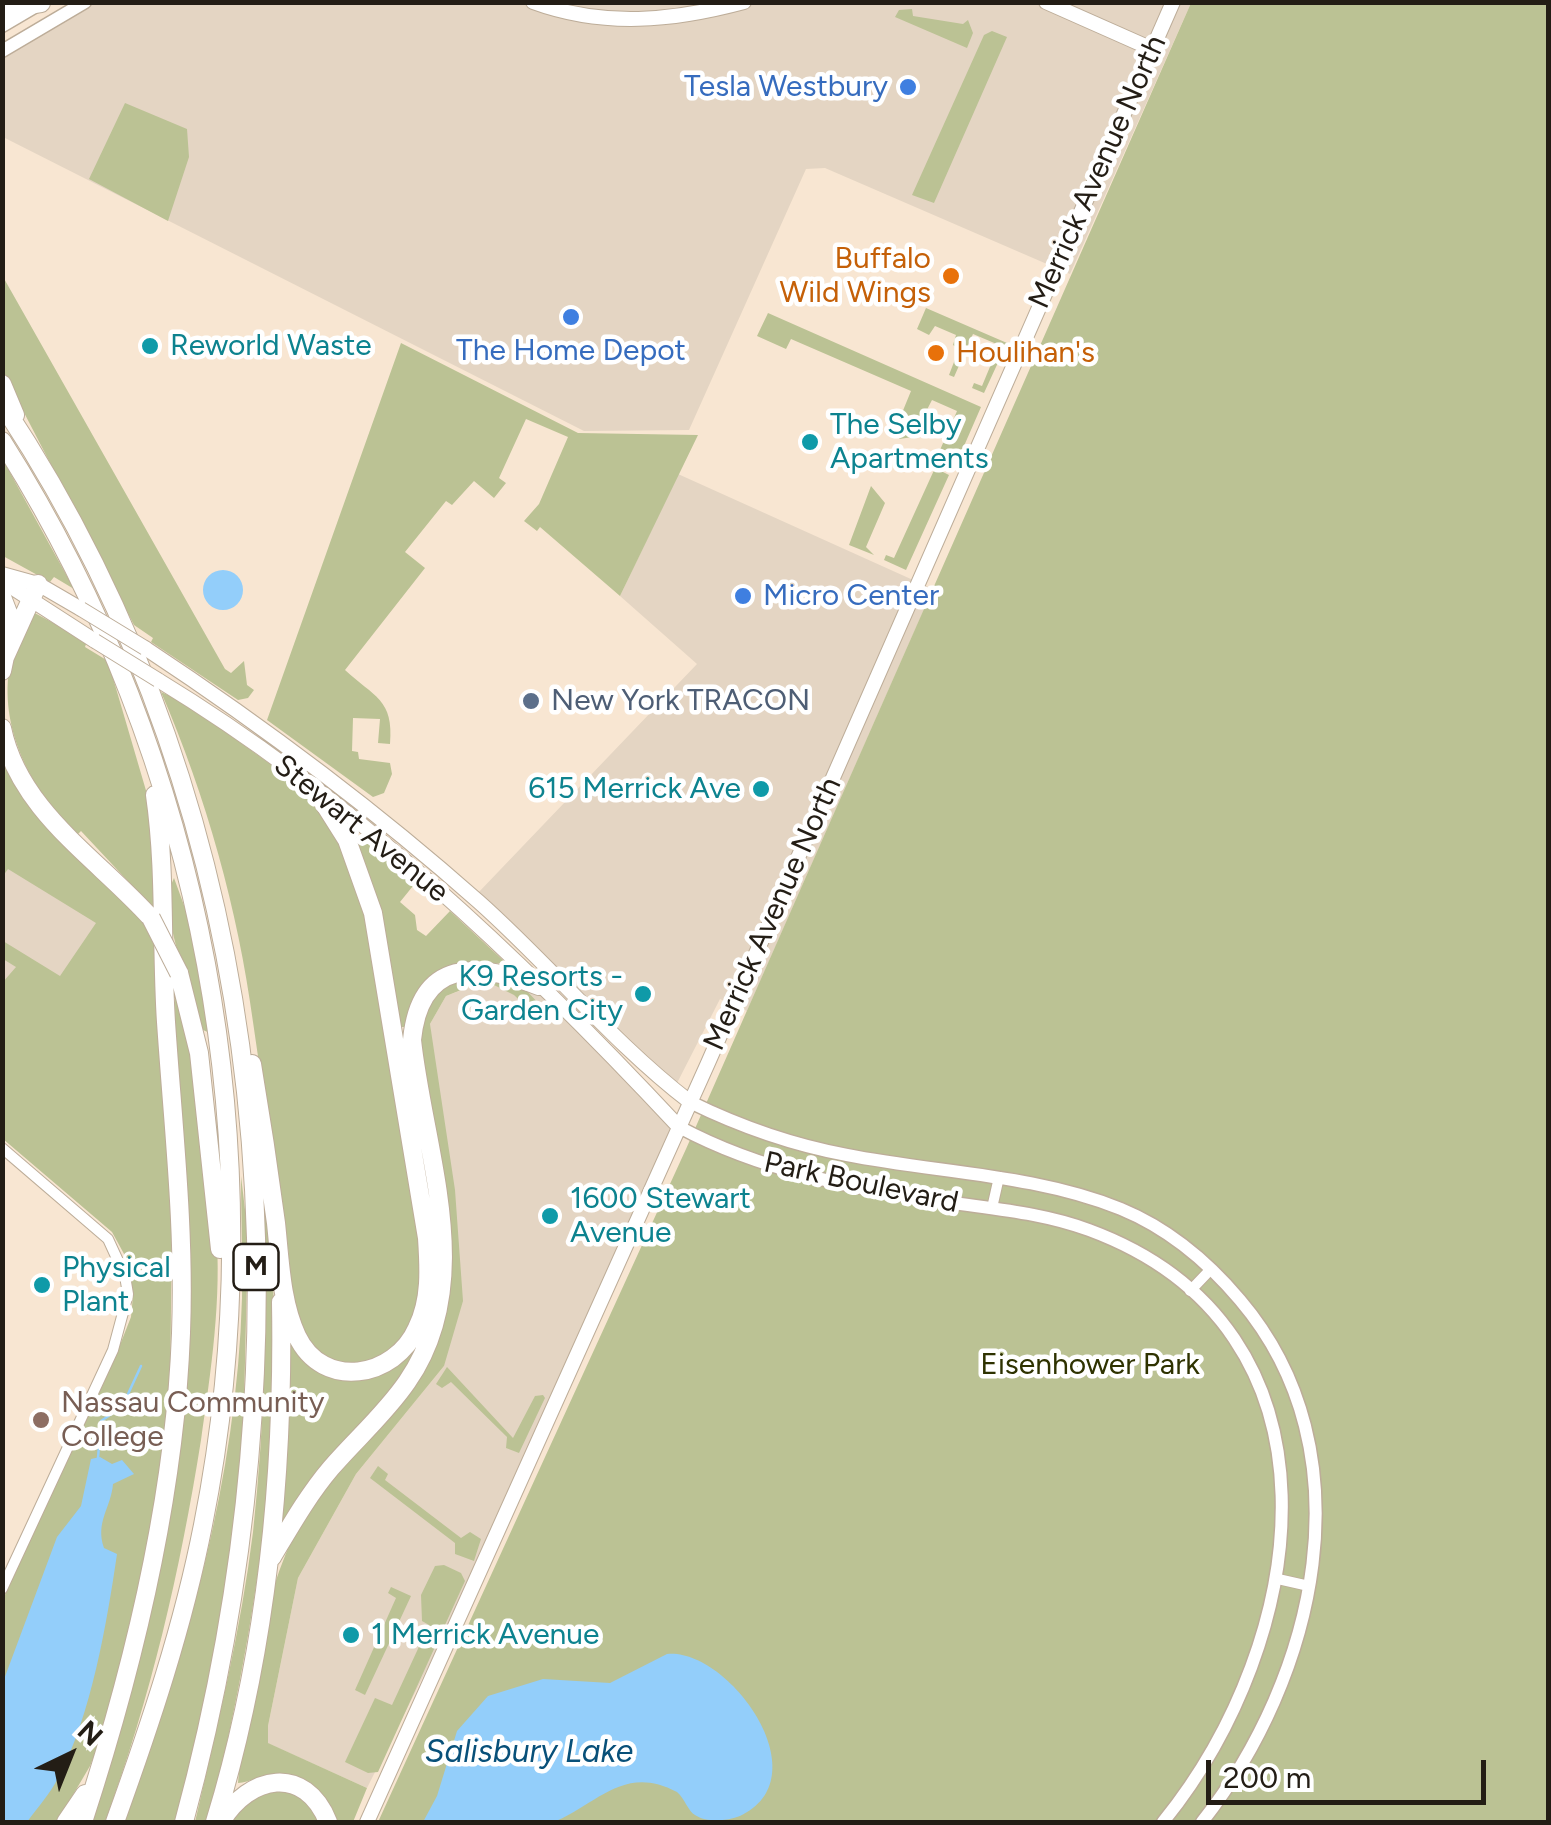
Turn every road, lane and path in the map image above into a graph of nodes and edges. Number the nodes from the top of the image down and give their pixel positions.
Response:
1 (85, 2) edge
2 (533, 2) edge
3 (744, 2) edge
4 (1046, 2) edge
5 (1173, 2) edge
6 (42, 3) edge
7 (2, 9) edge
8 (2, 26) edge
9 (1152, 49) junction
10 (2, 51) edge
11 (2, 384) edge
12 (2, 404) edge
13 (25, 438) junction
14 (2, 441) edge
15 (2, 578) edge
16 (33, 592) junction
17 (2, 597) edge
18 (4, 664) edge
19 (2, 728) edge
20 (149, 746) junction
21 (313, 786) junction
22 (374, 812) junction
23 (388, 824) junction
24 (367, 828) junction
25 (481, 904) junction
26 (455, 905) junction
27 (512, 934) junction
28 (510, 958) junction
29 (227, 966) junction
30 (539, 986) junction
31 (690, 1102) junction
32 (678, 1127) junction
33 (753, 1130) junction
34 (785, 1139) junction
35 (2, 1148) edge
36 (747, 1159) junction
37 (779, 1169) junction
38 (999, 1177) junction
39 (992, 1208) junction
40 (1211, 1269) junction
41 (280, 1272) junction
42 (1190, 1291) junction
43 (229, 1319) junction
44 (272, 1557) junction
45 (1278, 1579) junction
46 (1309, 1586) junction
47 (2, 1589) edge
48 (100, 1768) junction
49 (66, 1822) edge
50 (82, 1822) edge
51 (115, 1822) edge
52 (184, 1822) edge
53 (218, 1822) edge
54 (328, 1822) edge
55 (367, 1822) edge
56 (1163, 1822) edge
57 (1202, 1822) edge

1 - 10 street
2 - 3 main road
4 - 9 main road
5 - 9 main road, Merrick Avenue North
6 - 7 highway
6 - 8 street
9 - 31 main road, Merrick Avenue North
11 - 13 highway
12 - 13 highway, M
13 - 29 highway, M
14 - 20 highway, M
15 - 16 main road, Stewart Avenue
16 - 18 highway
16 - 21 main road, Stewart Avenue, bridge
16 - 22 main road, Stewart Avenue, bridge
17 - 18 highway
19 - 43 highway, bridge
20 - 43 highway, M
20 - 48 highway
21 - 24 main road, Stewart Avenue
21 - 41 highway
22 - 23 main road, Stewart Avenue
22 - 24 main road
23 - 24 main road
23 - 25 main road, Stewart Avenue
24 - 26 main road, Stewart Avenue
25 - 26 main road
25 - 27 main road, Stewart Avenue
26 - 28 main road, Stewart Avenue
27 - 28 main road
27 - 31 main road, Stewart Avenue
28 - 30 main road, Stewart Avenue
29 - 41 highway
29 - 52 highway, M
30 - 32 main road, Stewart Avenue
30 - 44 highway
31 - 32 main road, Merrick Avenue North
31 - 33 street, Park Boulevard
32 - 36 street, Park Boulevard
32 - 55 main road, Merrick Avenue North
33 - 34 street, Park Boulevard
33 - 36 street
34 - 37 street
34 - 38 street, Park Boulevard
35 - 47 street
36 - 37 street, Park Boulevard
37 - 39 street, Park Boulevard
38 - 39 street, Park Boulevard
38 - 40 street, Park Boulevard
39 - 42 street, Park Boulevard
40 - 42 street
40 - 46 street, Park Boulevard
41 - 44 highway
42 - 45 street, Park Boulevard
43 - 51 highway, M
44 - 53 highway
45 - 46 street
45 - 56 street, Park Boulevard
46 - 57 street, Park Boulevard
48 - 49 highway
48 - 50 highway
53 - 54 highway

